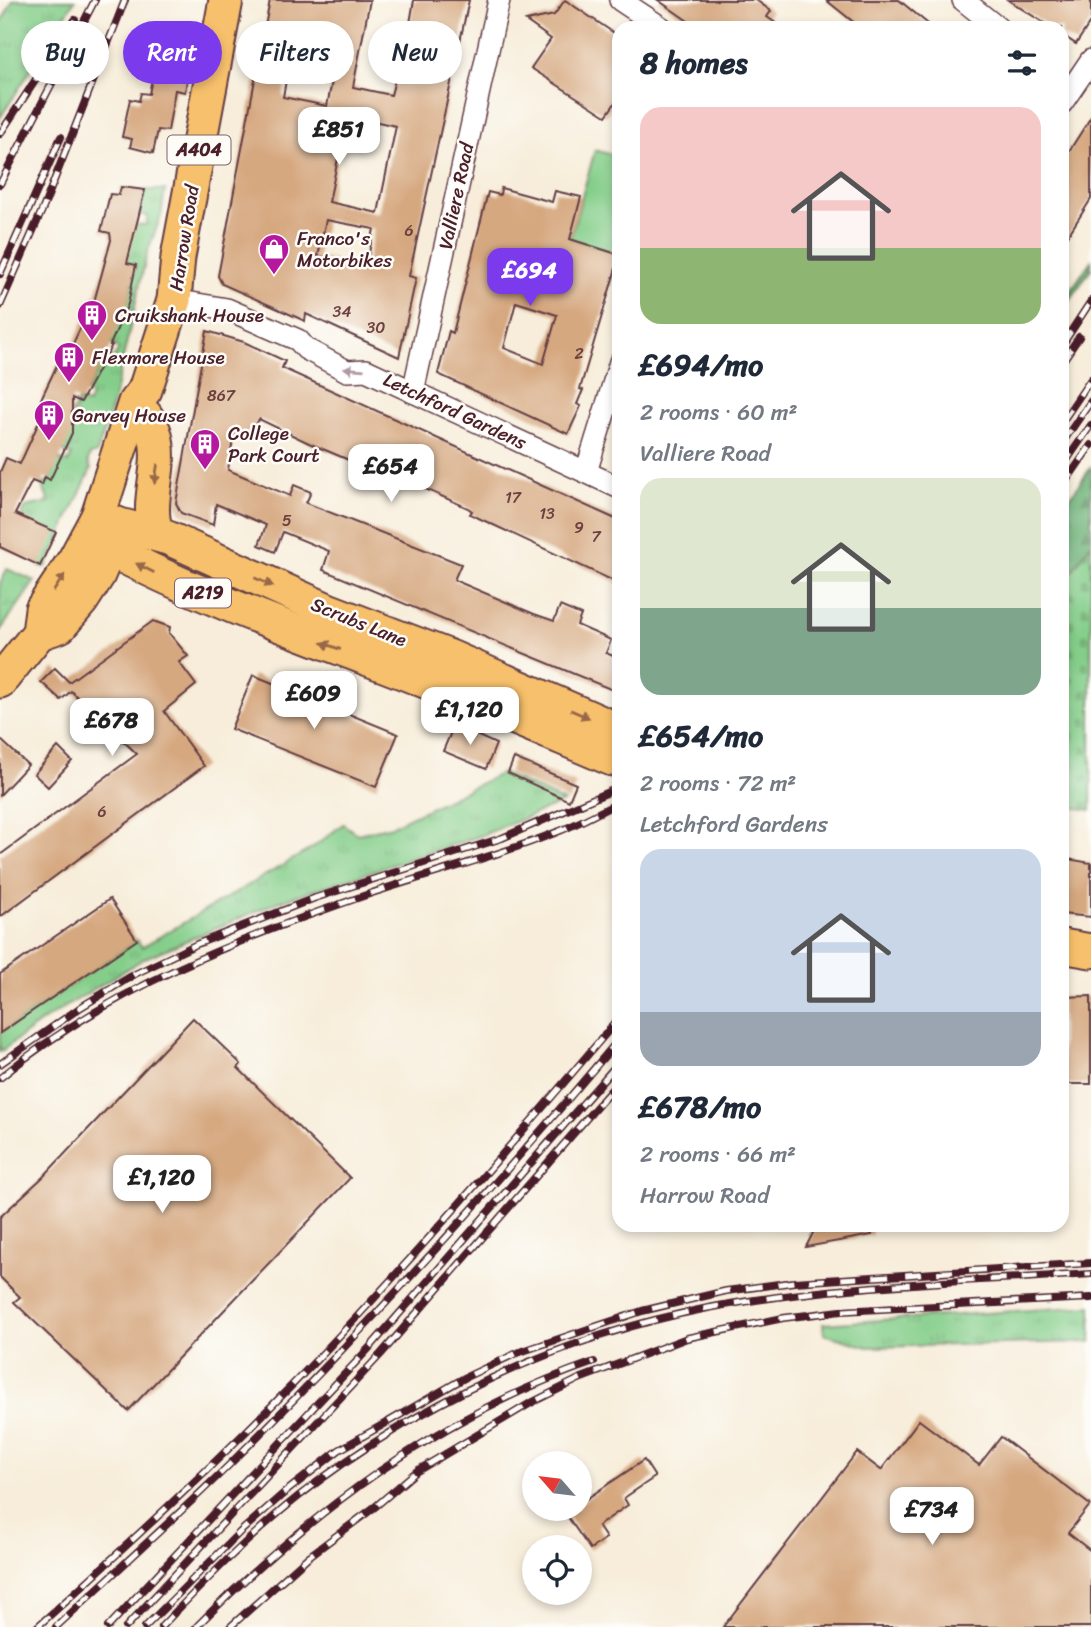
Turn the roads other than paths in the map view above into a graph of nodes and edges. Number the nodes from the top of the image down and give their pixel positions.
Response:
1 (226, 0) edge
2 (499, 0) edge
3 (620, 0) edge
4 (962, 0) edge
5 (652, 21) edge
6 (989, 21) edge
7 (1091, 60) edge
8 (1069, 86) edge
9 (174, 300) junction
10 (612, 388) edge
11 (412, 392) junction
12 (145, 402) junction
13 (586, 472) junction
14 (612, 484) edge
15 (104, 532) junction
16 (157, 534) junction
17 (0, 681) edge
18 (612, 728) edge
19 (612, 759) edge
20 (1069, 947) edge
21 (1091, 951) edge

1 - 9 main road, Harrow Road / A404
2 - 11 street, Valliere Road
3 - 5 street
4 - 6 street
7 - 8 street
11 -> 9 street, Letchford Gardens
9 - 12 main road, Harrow Road / A404
10 - 13 street
11 - 13 street, Letchford Gardens
12 - 15 main road, Harrow Road / A404
12 -> 16 main road
13 - 14 street, Letchford Gardens
15 - 16 main road, Scrubs Lane / A219
15 - 17 main road, Harrow Road / A404
19 -> 15 main road, Scrubs Lane / A219
16 -> 18 main road, Scrubs Lane / A219
20 - 21 main road

